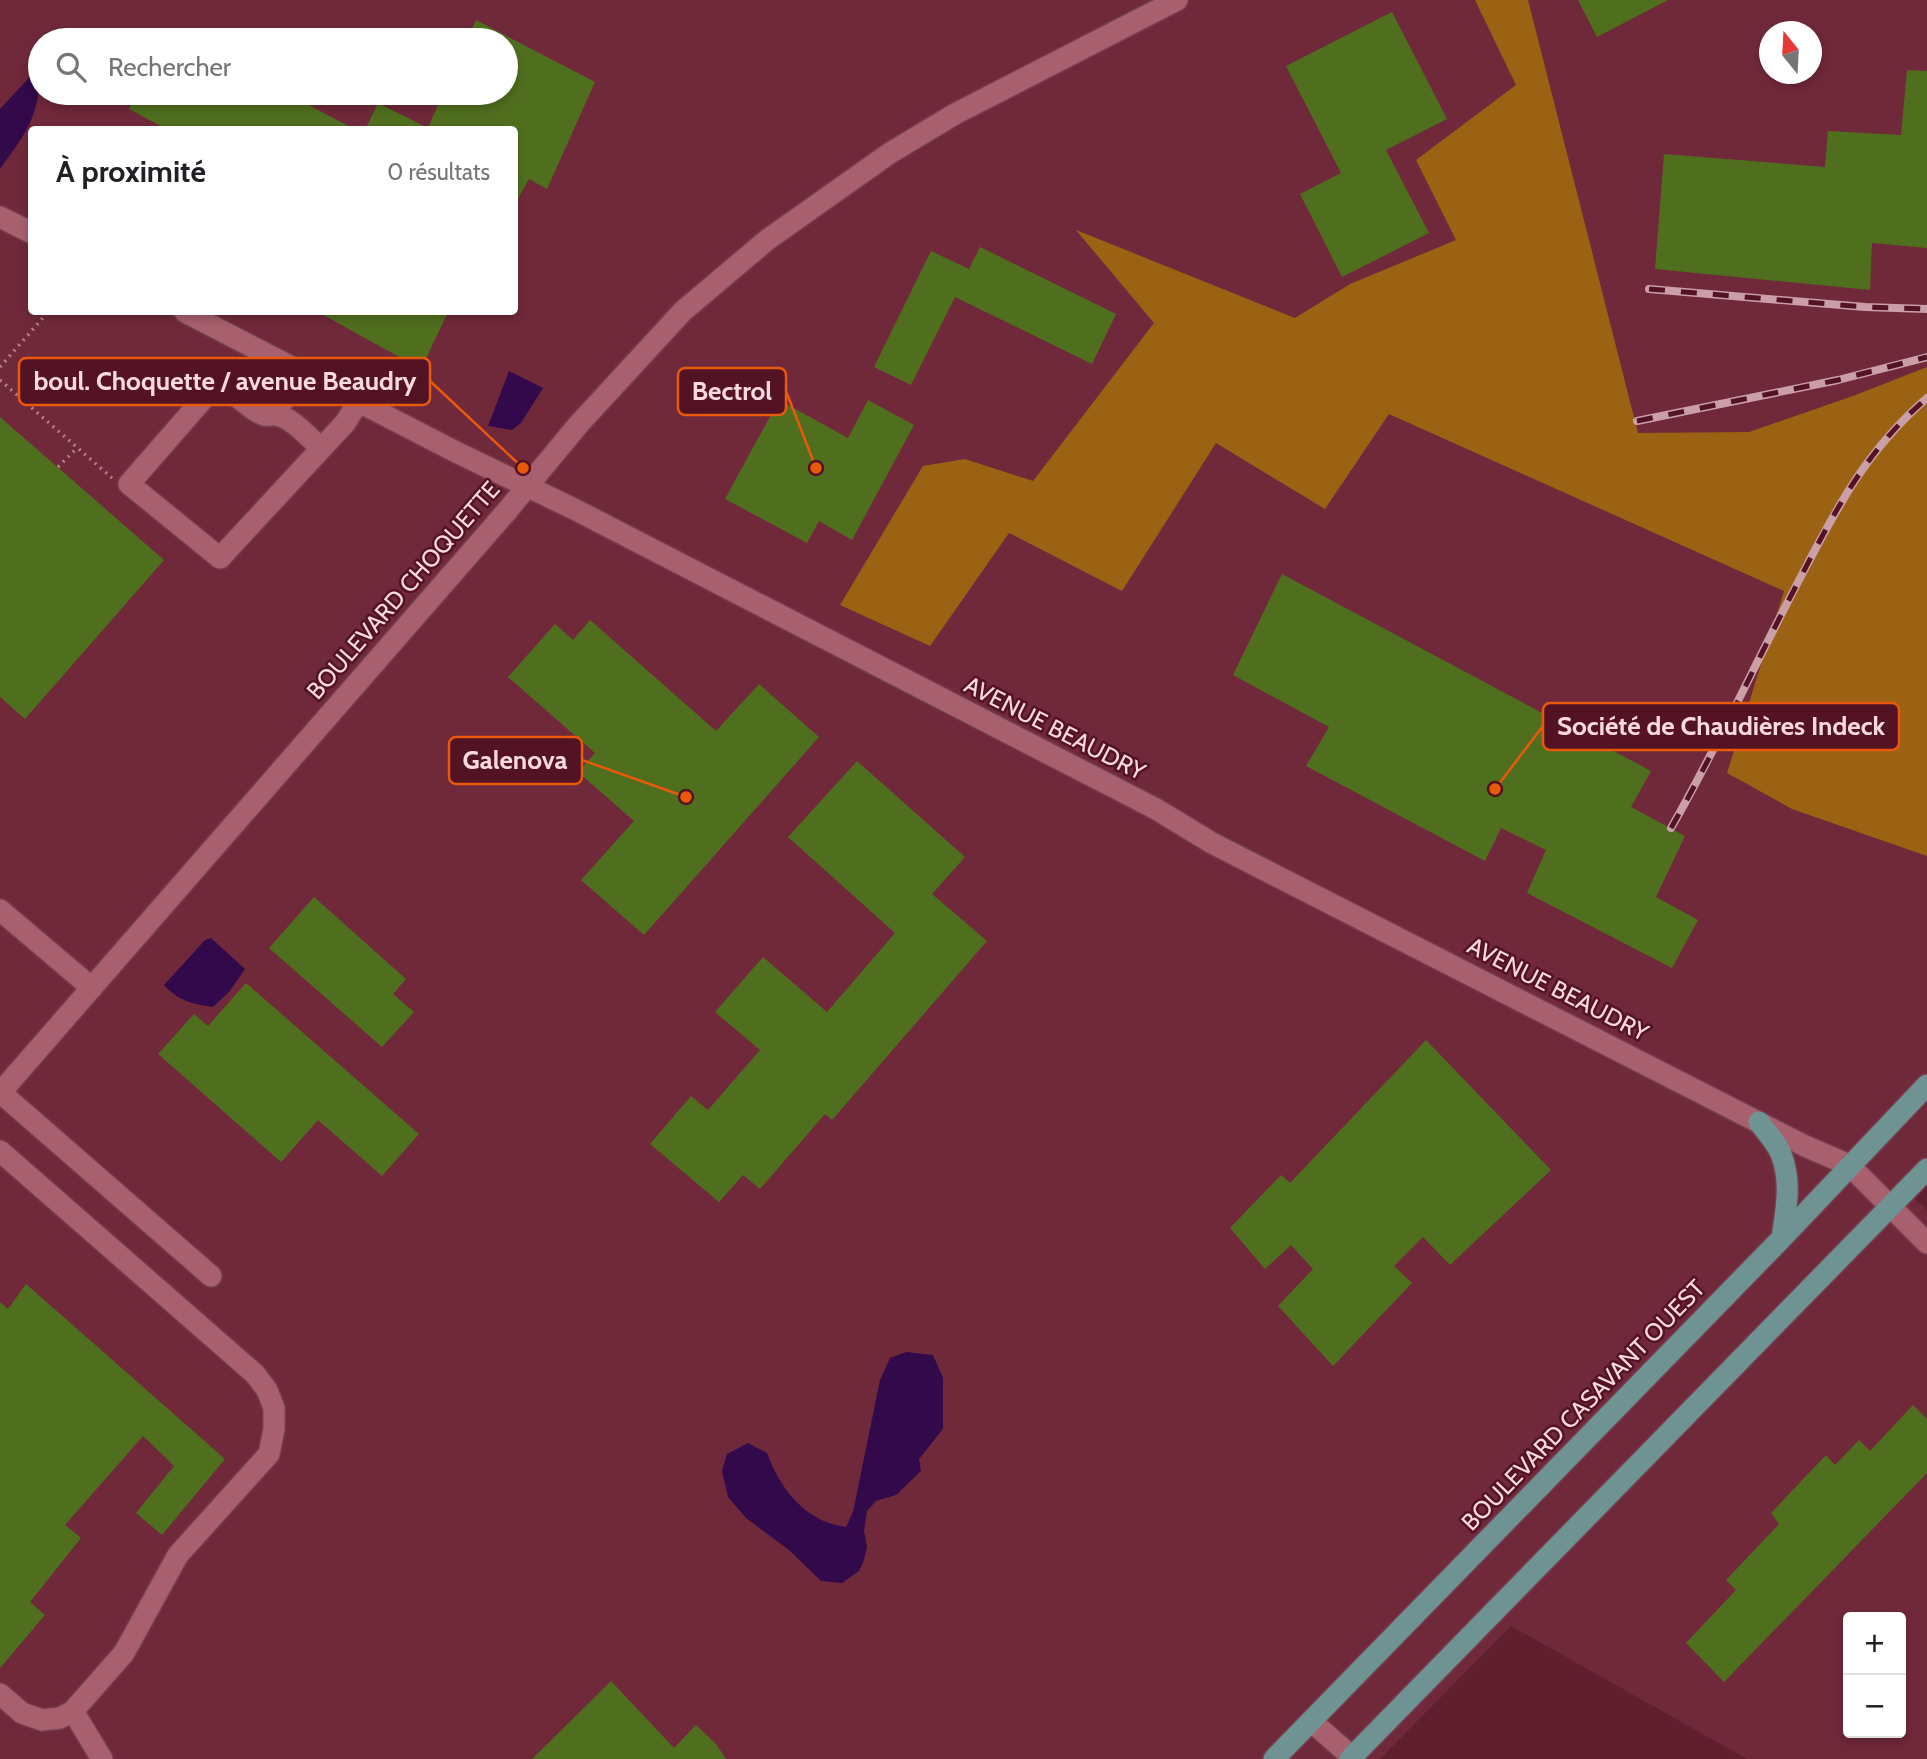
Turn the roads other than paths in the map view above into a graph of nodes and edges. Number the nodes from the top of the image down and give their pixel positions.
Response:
1 (1177, 0) edge
2 (0, 217) edge
3 (28, 231) edge
4 (190, 315) edge
5 (299, 371) junction
6 (359, 401) junction
7 (265, 415) junction
8 (321, 448) junction
9 (527, 487) junction
10 (0, 910) edge
11 (92, 988) junction
12 (1927, 1085) edge
13 (0, 1093) edge
14 (1759, 1122) junction
15 (0, 1151) edge
16 (1849, 1165) junction
17 (1927, 1169) edge
18 (1889, 1207) junction
19 (1782, 1238) junction
20 (1927, 1243) edge
21 (211, 1276) dead end
22 (0, 1694) edge
23 (73, 1711) junction
24 (1311, 1721) junction
25 (1351, 1758) edge
26 (102, 1759) edge
27 (1274, 1759) edge

1 - 9 street, BOULEVARD CHOQUETTE
2 - 3 street
4 - 5 street, AVENUE BEAUDRY
5 - 6 street, AVENUE BEAUDRY
5 - 7 street
6 - 8 street
6 - 9 street, AVENUE BEAUDRY
7 - 8 street
7 - 8 street
9 - 11 street, BOULEVARD CHOQUETTE
9 - 14 street, AVENUE BEAUDRY
10 - 11 street
11 - 13 street, BOULEVARD CHOQUETTE
12 - 16 main road, BOULEVARD CASAVANT OUEST
13 - 21 street
14 - 16 street, AVENUE BEAUDRY
14 - 19 main road
15 - 23 street
16 - 18 street, AVENUE BEAUDRY
16 - 19 main road, BOULEVARD CASAVANT OUEST
17 - 18 main road
18 - 20 street, AVENUE BEAUDRY
18 - 25 main road
19 - 24 main road, BOULEVARD CASAVANT OUEST
22 - 23 street
23 - 26 street
24 - 25 street
24 - 27 main road, BOULEVARD CASAVANT OUEST

